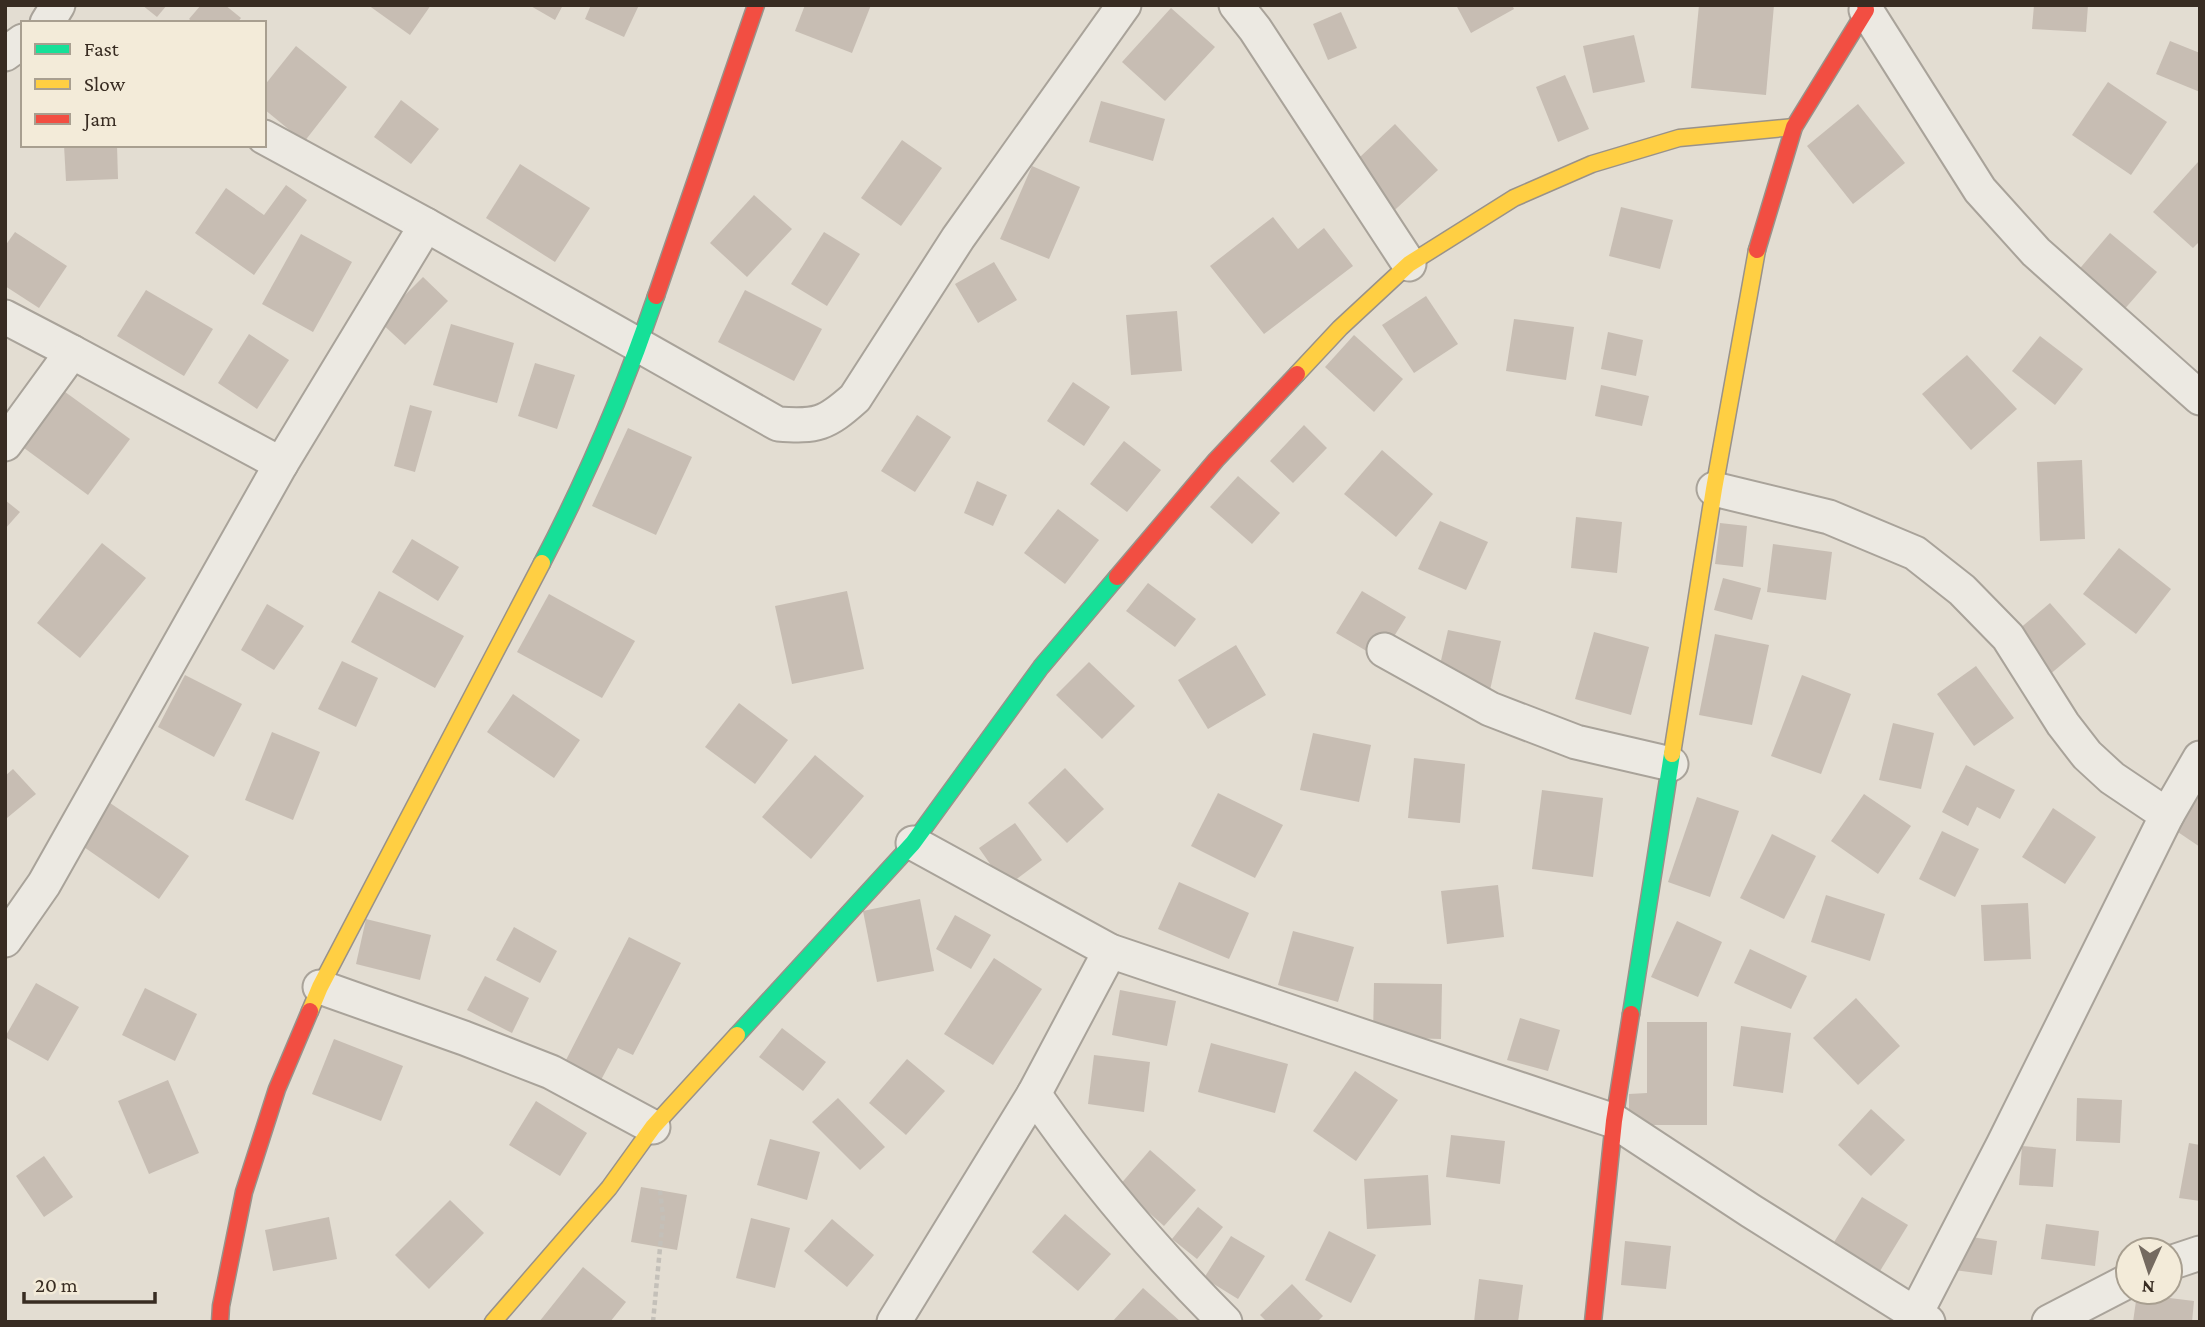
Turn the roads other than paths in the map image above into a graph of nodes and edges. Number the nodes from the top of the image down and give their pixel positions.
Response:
1 (756, 5) edge
2 (1124, 5) edge
3 (1236, 5) edge
4 (1866, 8) edge
5 (21, 42) edge
6 (5, 54) edge
7 (1794, 127) junction
8 (266, 138) edge
9 (426, 225) junction
10 (1409, 264) junction
11 (5, 317) edge
12 (639, 345) junction
13 (72, 352) junction
14 (2200, 398) edge
15 (5, 444) edge
16 (281, 464) junction
17 (1714, 489) junction
18 (1384, 650) dead end
19 (2200, 758) edge
20 (1671, 764) junction
21 (2167, 815) junction
22 (913, 843) junction
23 (5, 940) edge
24 (1110, 951) junction
25 (320, 987) junction
26 (1034, 1094) junction
27 (1614, 1121) junction
28 (653, 1127) junction
29 (2114, 1288) edge
30 (1921, 1318) edge
31 (220, 1322) edge
32 (493, 1322) edge
33 (894, 1322) edge
34 (1225, 1322) edge
35 (1593, 1322) edge
36 (2049, 1322) edge

1 - 12 street
2 - 12 street
3 - 10 street
4 - 7 street
4 - 14 street
5 - 6 street
7 - 10 street
7 - 17 street
8 - 9 street
9 - 12 street
9 - 16 street
10 - 22 street
11 - 13 street
12 - 25 street
13 - 15 street
13 - 16 street
16 - 23 street
17 - 20 street
17 - 21 street
18 - 20 street
19 - 21 street
20 - 27 street
21 - 30 street
22 - 24 street
22 - 28 street
24 - 26 street
24 - 27 street
25 - 28 street
25 - 31 street
26 - 33 street
26 - 34 street
27 - 30 street
27 - 35 street
28 - 32 street
29 - 36 street

